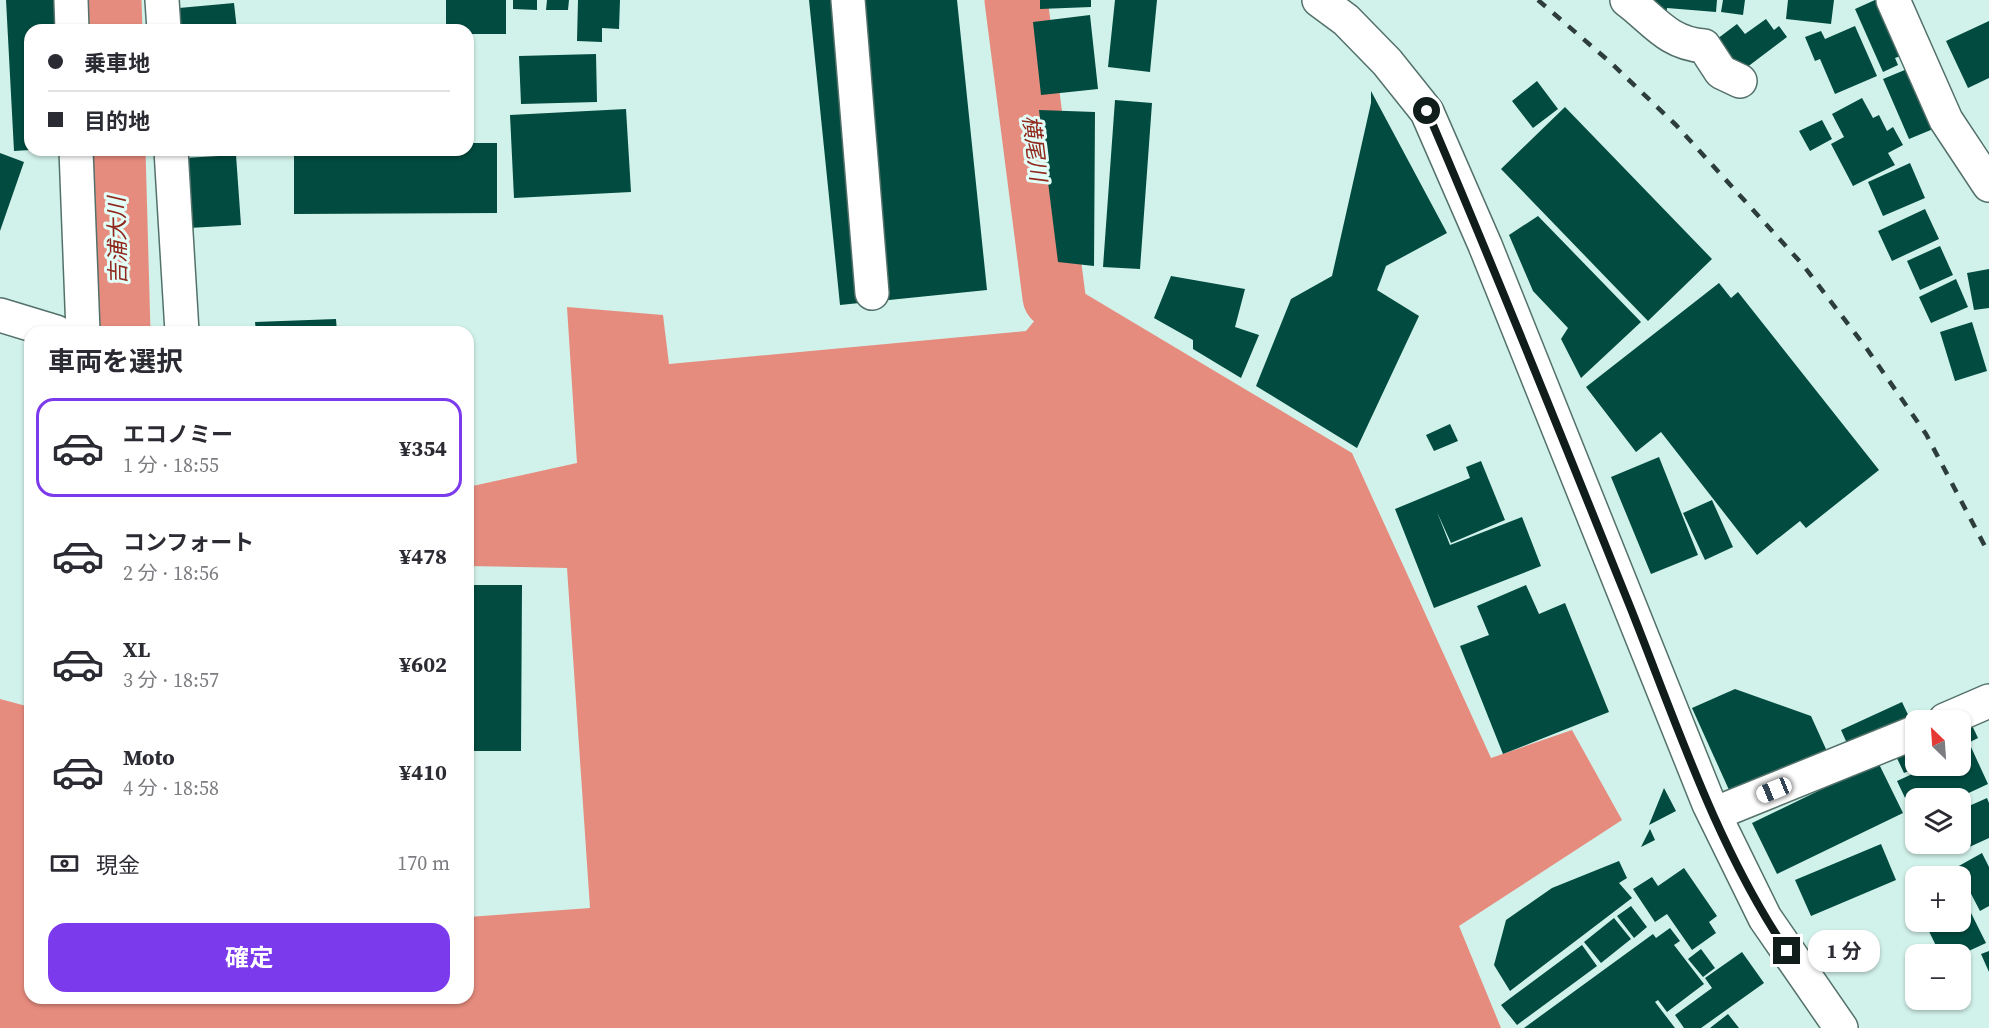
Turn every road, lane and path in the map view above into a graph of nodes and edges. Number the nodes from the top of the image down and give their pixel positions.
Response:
1 (71, 0) edge
2 (162, 0) edge
3 (848, 0) edge
4 (1319, 0) edge
5 (1627, 0) edge
6 (1893, 0) edge
7 (72, 24) edge
8 (164, 24) edge
9 (1740, 81) dead end
10 (76, 156) edge
11 (171, 156) edge
12 (1989, 185) edge
13 (872, 293) dead end
14 (0, 315) edge
15 (36, 326) edge
16 (83, 326) edge
17 (182, 326) edge
18 (1989, 701) edge
19 (1968, 710) edge
20 (1905, 736) edge
21 (1714, 814) junction
22 (1841, 1028) edge

1 - 7 street
2 - 8 street
3 - 13 street
4 - 21 street
5 - 9 street
6 - 12 street
10 - 16 street
11 - 17 street
14 - 15 street
18 - 19 street
20 - 21 street
21 - 22 street

